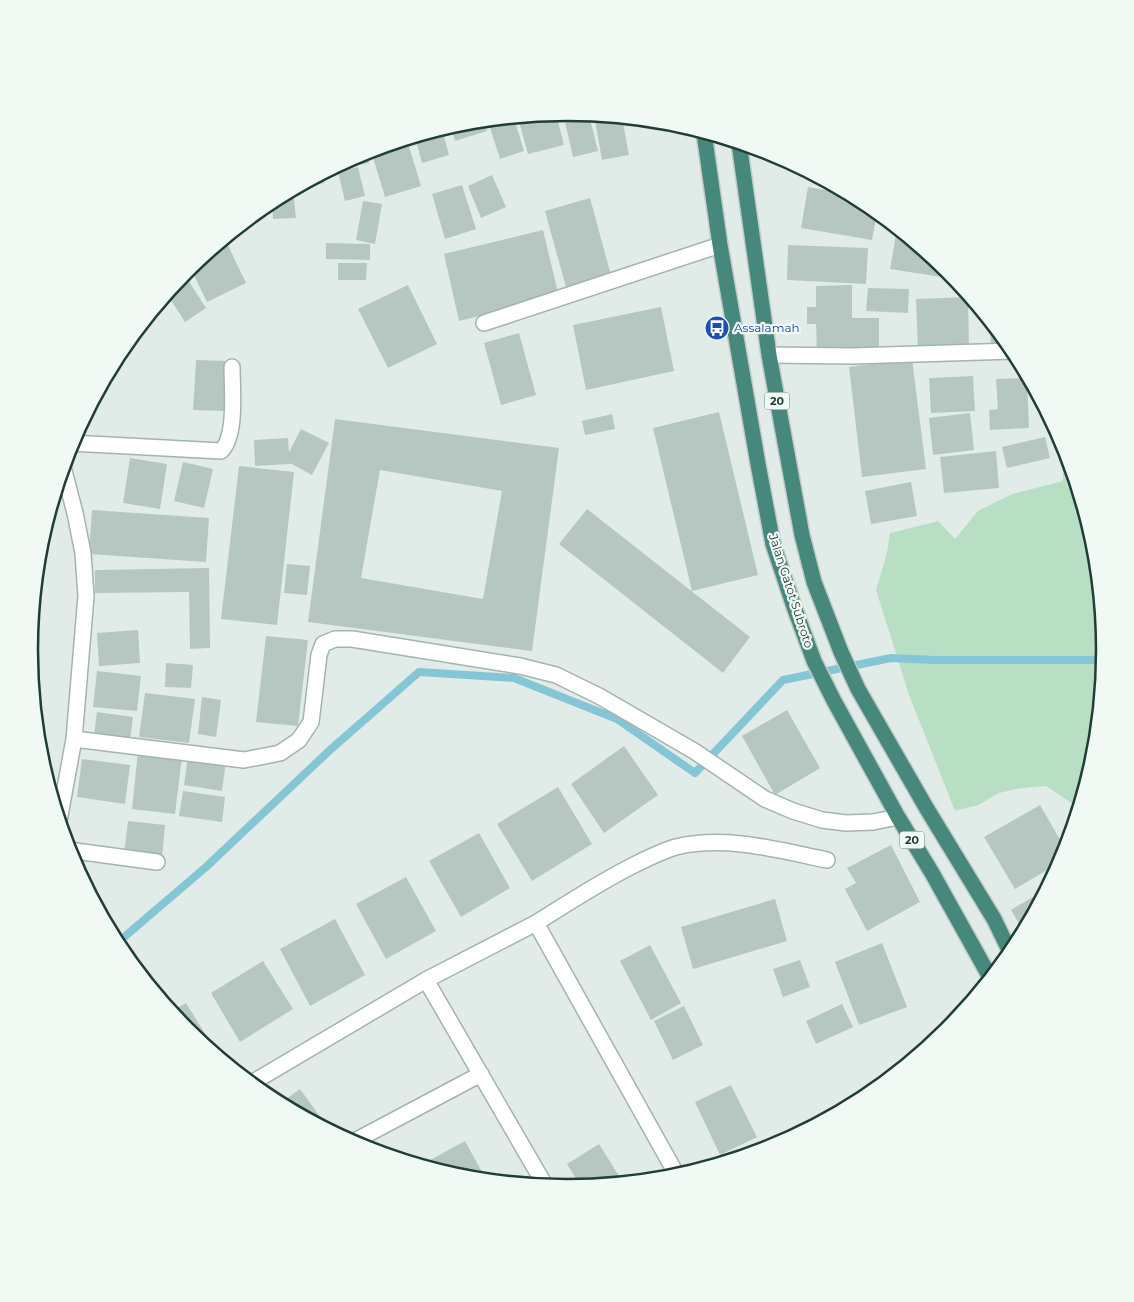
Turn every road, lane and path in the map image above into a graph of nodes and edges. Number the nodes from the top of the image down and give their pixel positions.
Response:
1 (705, 140) edge
2 (740, 151) edge
3 (720, 245) junction
4 (484, 323) dead end
5 (1003, 351) edge
6 (769, 355) junction
7 (232, 368) dead end
8 (80, 443) edge
9 (66, 480) edge
10 (74, 739) junction
11 (62, 807) edge
12 (898, 817) junction
13 (77, 851) edge
14 (826, 860) dead end
15 (157, 862) dead end
16 (536, 923) junction
17 (1007, 945) edge
18 (987, 972) edge
19 (426, 980) junction
20 (480, 1074) junction
21 (257, 1080) edge
22 (360, 1138) edge
23 (674, 1169) edge
24 (541, 1179) edge

1 - 3 highway, Jalan Gatot Subroto / 20
2 - 6 highway, Jalan Gatot Subroto / 20
3 - 4 street
3 - 12 highway, Jalan Gatot Subroto / 20
5 - 6 street
6 - 17 highway, Jalan Gatot Subroto / 20
7 - 8 street
9 - 10 street
10 - 11 street
10 - 12 street
12 - 18 highway, Jalan Gatot Subroto / 20
13 - 15 street
14 - 16 street
16 - 19 street
16 - 23 street
19 - 20 street
19 - 21 street
20 - 22 street
20 - 24 street

